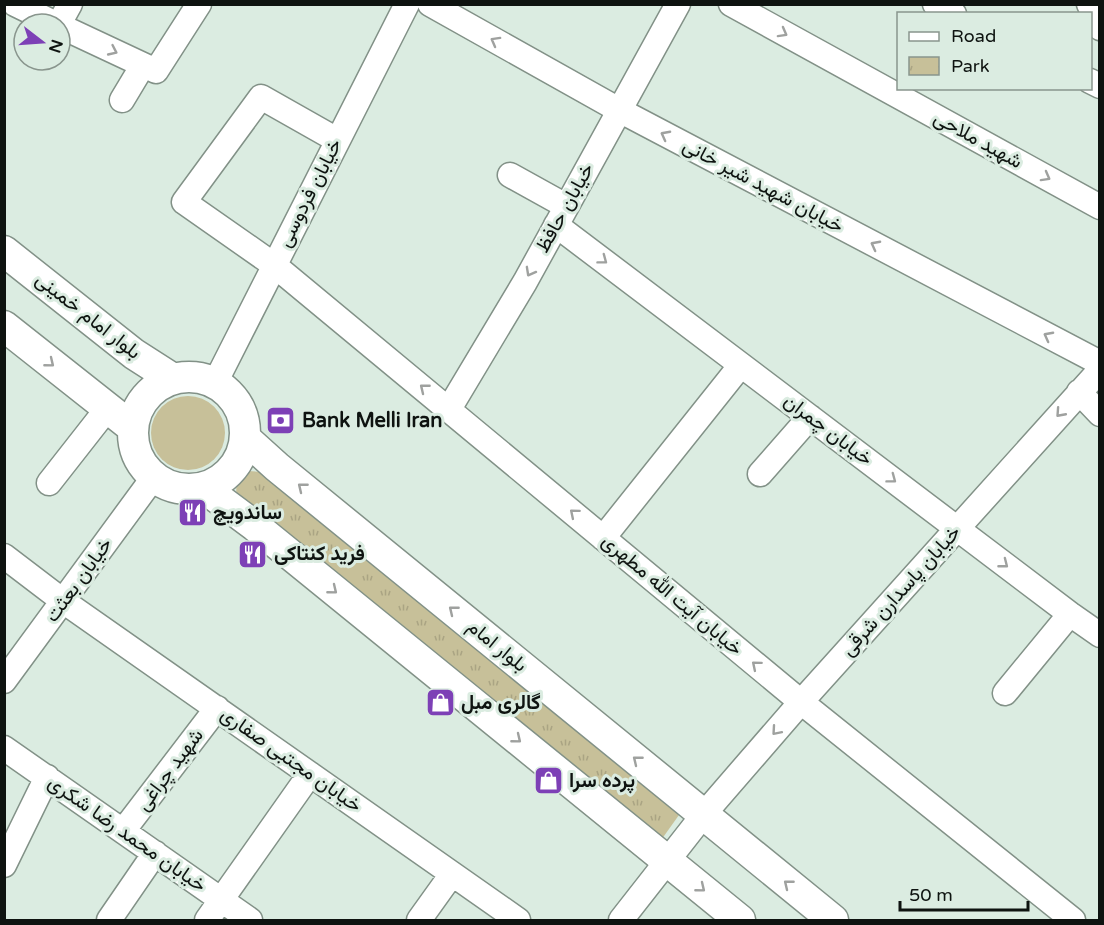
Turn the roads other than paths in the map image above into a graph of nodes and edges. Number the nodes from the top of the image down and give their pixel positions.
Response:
1 (15, 4) edge
2 (199, 4) edge
3 (407, 4) edge
4 (429, 4) edge
5 (678, 4) edge
6 (731, 4) edge
7 (935, 4) edge
8 (1089, 4) edge
9 (32, 12) edge
10 (950, 12) edge
11 (1100, 28) edge
12 (72, 31) edge
13 (143, 65) junction
14 (122, 100) dead end
15 (619, 110) junction
16 (337, 140) junction
17 (510, 175) dead end
18 (1100, 207) edge
19 (561, 216) junction
20 (4, 251) edge
21 (274, 265) junction
22 (4, 326) edge
23 (1100, 363) edge
24 (741, 365) junction
25 (1100, 370) edge
26 (173, 379) junction
27 (215, 383) junction
28 (1079, 392) junction
29 (107, 409) junction
30 (449, 409) junction
31 (1100, 414) edge
32 (810, 417) junction
33 (133, 428) junction
34 (246, 439) junction
35 (760, 474) dead end
36 (153, 478) junction
37 (49, 483) dead end
38 (204, 488) junction
39 (957, 528) junction
40 (603, 538) junction
41 (4, 556) edge
42 (63, 601) junction
43 (1070, 614) junction
44 (1100, 634) edge
45 (4, 681) edge
46 (1005, 693) dead end
47 (801, 702) junction
48 (217, 708) junction
49 (4, 748) edge
50 (310, 774) junction
51 (47, 777) junction
52 (704, 814) junction
53 (123, 831) junction
54 (155, 853) junction
55 (667, 861) junction
56 (4, 865) edge
57 (452, 874) junction
58 (221, 900) junction
59 (109, 921) edge
60 (207, 921) edge
61 (250, 921) edge
62 (418, 921) edge
63 (518, 921) edge
64 (621, 921) edge
65 (740, 921) edge
66 (833, 921) edge
67 (1073, 921) edge

1 - 9 street
2 - 13 street
3 - 16 street, خیابان فردوسی
15 -> 4 street, خیابان شهید شیر خانی
5 - 15 street, خیابان حافظ
6 -> 18 street, شهید ملاحی
7 - 10 street
8 - 11 street
12 -> 13 street
13 - 14 street
15 - 19 street, خیابان حافظ
23 -> 15 street, خیابان شهید شیر خانی
16 - 21 street, خیابان فردوسی
16 - 21 street, خیابان آیت الله مطهری
17 - 19 street, خیابان چمران
19 -> 24 street, خیابان چمران
19 -> 30 street, خیابان حافظ
20 - 26 main road, بلوار امام خمینی
21 - 27 street, خیابان فردوسی
30 -> 21 street, خیابان آیت الله مطهری
22 -> 29 main road
24 - 32 street, خیابان چمران
24 - 40 street
25 - 28 street, خیابان پاسدارن شرقی
26 - 27 main road
26 - 33 main road
27 - 34 main road
28 - 31 street
28 -> 39 street, خیابان پاسدارن شرقی
29 - 33 main road
29 - 37 street
40 -> 30 street, خیابان آیت الله مطهری
32 - 35 street
32 -> 39 street, خیابان چمران
33 - 36 main road
34 - 38 main road
52 -> 34 main road, بلوار امام
36 - 38 main road
36 - 42 street, خیابان بعثت
38 -> 55 main road
39 -> 43 street, خیابان چمران
39 - 47 street, خیابان پاسدارن شرقی
47 -> 40 street, خیابان آیت الله مطهری
41 - 42 street, خیابان مجتبی صفاری
42 - 45 street, خیابان بعثت
42 - 48 street, خیابان مجتبی صفاری
43 - 44 street, خیابان چمران
43 - 46 street
47 -> 52 street, خیابان پاسدارن شرقی
47 - 67 street, خیابان آیت الله مطهری
48 - 50 street, خیابان مجتبی صفاری
48 - 53 street, شهید چراغی
49 - 51 street, خیابان محمد رضا شکری
50 - 57 street, خیابان مجتبی صفاری
50 - 58 street
51 - 53 street, خیابان محمد رضا شکری
51 - 56 street
52 - 55 street, خیابان پاسدارن شرقی
66 -> 52 main road, بلوار امام
53 - 54 street, خیابان محمد رضا شکری
54 - 58 street, خیابان محمد رضا شکری
54 - 59 street
55 - 64 street, خیابان پاسدارن شرقی
55 -> 65 main road
57 - 62 street
57 - 63 street, خیابان مجتبی صفاری
58 - 60 street
58 - 61 street, خیابان محمد رضا شکری

